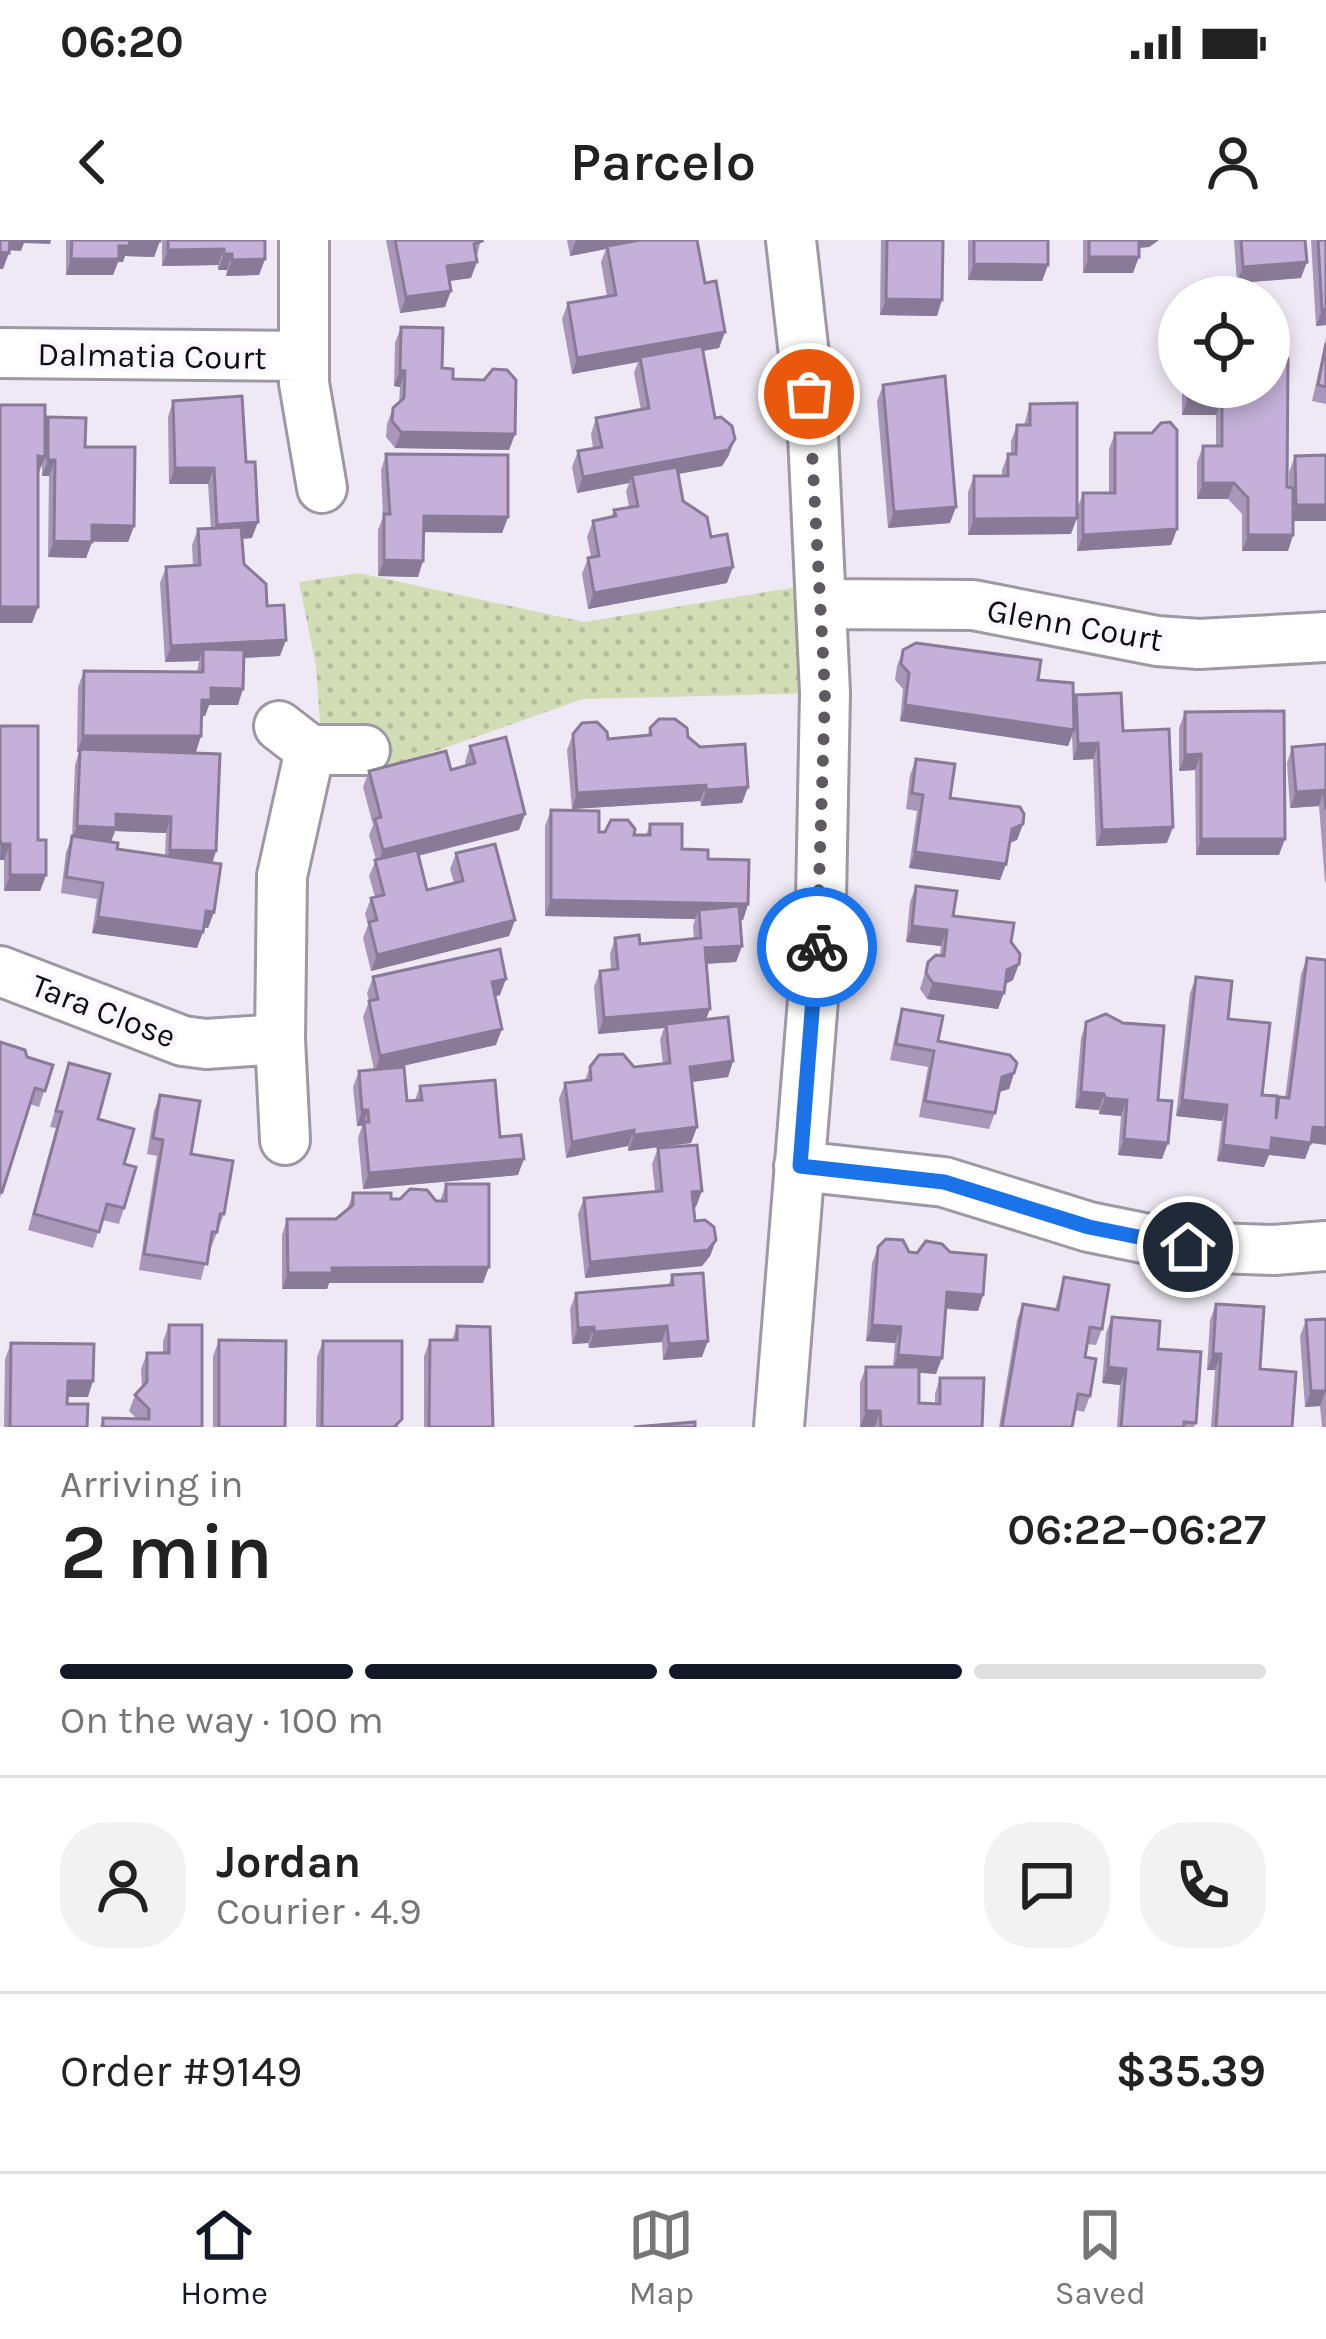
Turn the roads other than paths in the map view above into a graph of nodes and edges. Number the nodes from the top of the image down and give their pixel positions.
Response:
1 (304, 240) edge
2 (791, 240) edge
3 (0, 353) edge
4 (303, 356) junction
5 (322, 488) dead end
6 (823, 604) junction
7 (1326, 637) edge
8 (365, 750) dead end
9 (0, 971) edge
10 (280, 1040) junction
11 (285, 1140) dead end
12 (800, 1166) junction
13 (1326, 1246) edge
14 (779, 1427) edge

1 - 4 street, Dalmatia Court
2 - 6 street
3 - 4 street, Dalmatia Court
4 - 5 street, Dalmatia Court
6 - 7 street, Glenn Court
6 - 12 street
8 - 10 street
9 - 10 street, Tara Close
10 - 11 street
12 - 13 street
12 - 14 street

